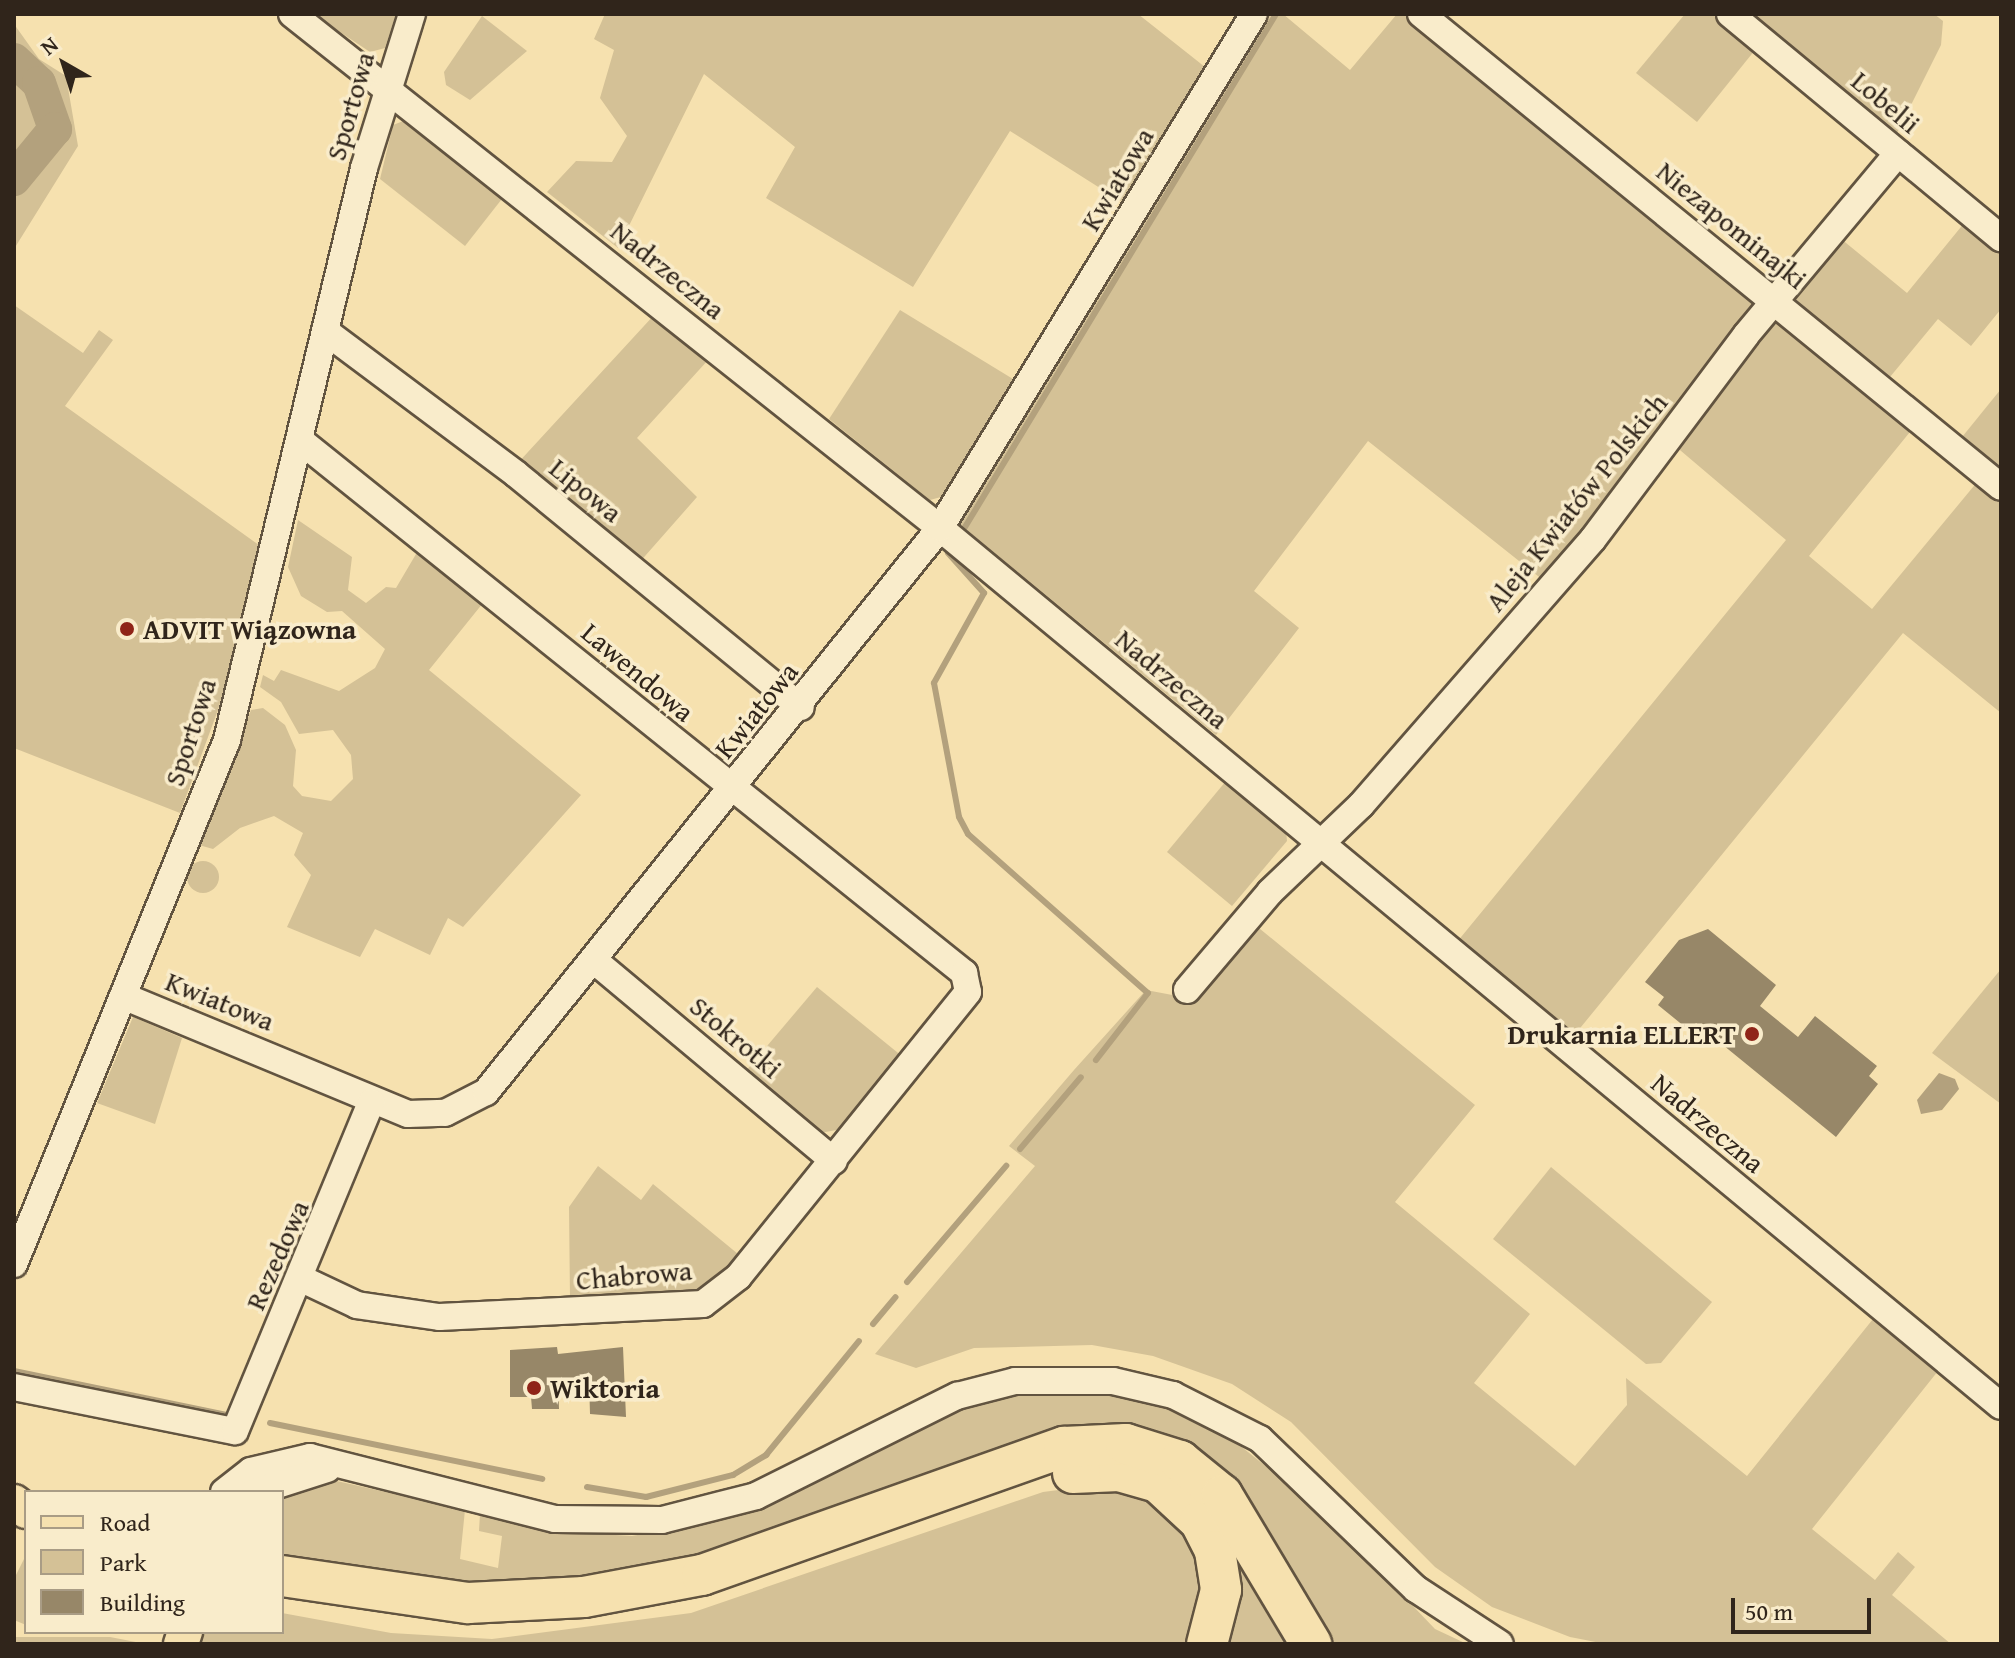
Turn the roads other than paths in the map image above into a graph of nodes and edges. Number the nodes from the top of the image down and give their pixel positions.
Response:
1 (292, 14) edge
2 (412, 14) edge
3 (1254, 14) edge
4 (1421, 14) edge
5 (1730, 14) edge
6 (387, 87) junction
7 (1898, 153) junction
8 (2001, 238) edge
9 (1776, 301) junction
10 (325, 331) junction
11 (302, 442) junction
12 (2001, 487) edge
13 (940, 528) junction
14 (801, 707) junction
15 (730, 791) junction
16 (1323, 845) junction
17 (596, 962) junction
18 (968, 984) joint
19 (1187, 990) dead end
20 (123, 996) junction
21 (371, 1102) junction
22 (834, 1161) junction
23 (14, 1264) edge
24 (302, 1279) junction
25 (14, 1387) edge
26 (2001, 1406) edge
27 (341, 1466) junction
28 (227, 1490) edge
29 (262, 1490) edge
30 (284, 1576) edge
31 (284, 1603) edge
32 (1207, 1644) edge
33 (1311, 1644) edge
34 (1500, 1644) edge

1 - 6 street, Nadrzeczna
2 - 6 street, Sportowa
3 - 13 street, Kwiatowa
4 - 9 street, Niezapominajki
5 - 7 street, Lobelii
6 - 10 street, Sportowa
6 - 13 street, Nadrzeczna
7 - 8 street, Lobelii
7 - 9 street, Aleja Kwiatów Polskich
9 - 12 street, Niezapominajki
9 - 16 street, Aleja Kwiatów Polskich
10 - 11 street, Sportowa
10 - 14 street, Lipowa
11 - 15 street, Lawendowa
11 - 20 street, Sportowa
13 - 14 street, Kwiatowa
13 - 16 street, Nadrzeczna
14 - 15 street, Kwiatowa
15 - 17 street, Kwiatowa
15 - 18 street, Lawendowa
16 - 19 street, Aleja Kwiatów Polskich
16 - 26 street, Nadrzeczna
17 - 21 street, Kwiatowa
17 - 22 street, Stokrotki
18 - 22 street, Chabrowa
20 - 21 street, Kwiatowa
20 - 23 street, Sportowa
21 - 24 street, Rezedowa
22 - 24 street, Chabrowa
24 - 25 street, Rezedowa
27 - 28 street
27 - 29 street
27 - 34 street
30 - 33 highway
31 - 32 highway

